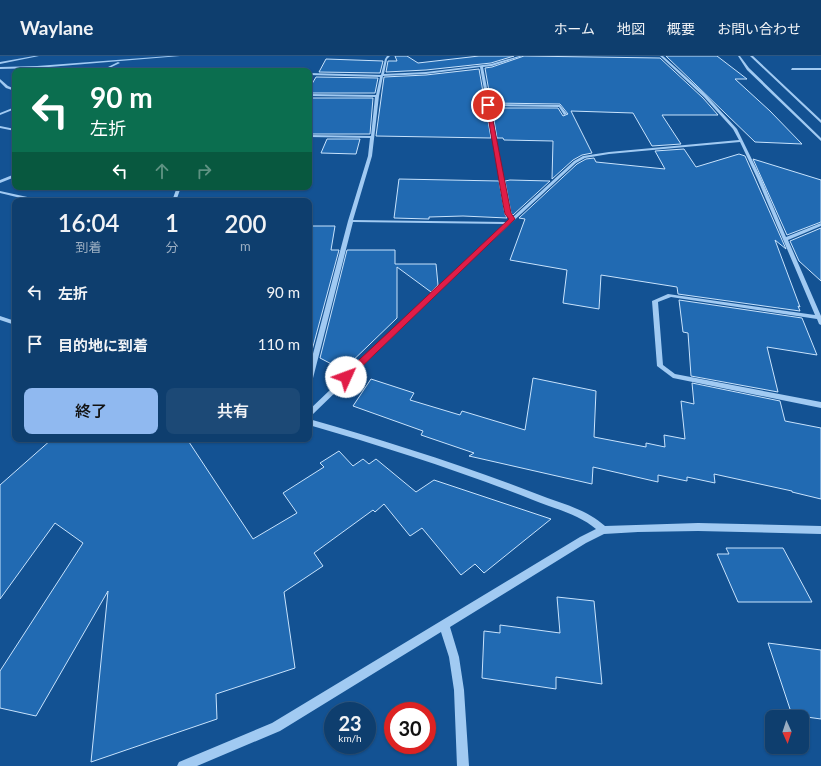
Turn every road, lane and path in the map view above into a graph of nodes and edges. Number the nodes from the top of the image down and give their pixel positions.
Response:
1 (38, 56) edge
2 (179, 56) edge
3 (389, 56) edge
4 (522, 56) edge
5 (661, 56) edge
6 (739, 56) edge
7 (751, 56) edge
8 (120, 61) junction
9 (0, 62) edge
10 (482, 66) junction
11 (0, 68) edge
12 (108, 68) edge
13 (792, 69) dead end
14 (821, 70) edge
15 (312, 74) edge
16 (382, 75) junction
17 (0, 80) edge
18 (12, 89) edge
19 (312, 95) edge
20 (377, 96) junction
21 (488, 105) junction
22 (12, 109) edge
23 (0, 114) edge
24 (565, 114) dead end
25 (821, 122) edge
26 (0, 127) edge
27 (12, 129) edge
28 (312, 136) edge
29 (372, 138) junction
30 (821, 140) edge
31 (741, 141) junction
32 (12, 176) edge
33 (0, 182) edge
34 (0, 192) edge
35 (26, 198) edge
36 (512, 219) junction
37 (350, 221) junction
38 (508, 223) junction
39 (821, 224) edge
40 (786, 239) junction
41 (0, 318) edge
42 (820, 321) edge
43 (12, 322) edge
44 (312, 370) edge
45 (821, 404) edge
46 (312, 411) edge
47 (312, 423) edge
48 (603, 530) junction
49 (821, 530) edge
50 (444, 624) junction
51 (183, 766) edge
52 (463, 766) edge

1 - 9 street
2 - 8 street
3 - 16 street
4 - 10 street
5 - 31 street
6 - 30 street
7 - 25 street
8 - 11 street
8 - 12 street
10 - 16 street
10 - 21 street
13 - 14 street
15 - 16 street
16 - 20 street
17 - 18 street
19 - 20 street
20 - 29 street
21 - 24 street
21 - 36 street
22 - 23 street
26 - 27 street
28 - 29 street
29 - 37 street
31 - 36 street
31 - 40 street
32 - 33 street
34 - 35 street
36 - 38 street
37 - 38 street
37 - 44 street
38 - 46 street
39 - 40 street
40 - 42 street
41 - 43 street
42 - 45 street
47 - 48 street
48 - 49 street
48 - 50 street
50 - 51 street
50 - 52 street

